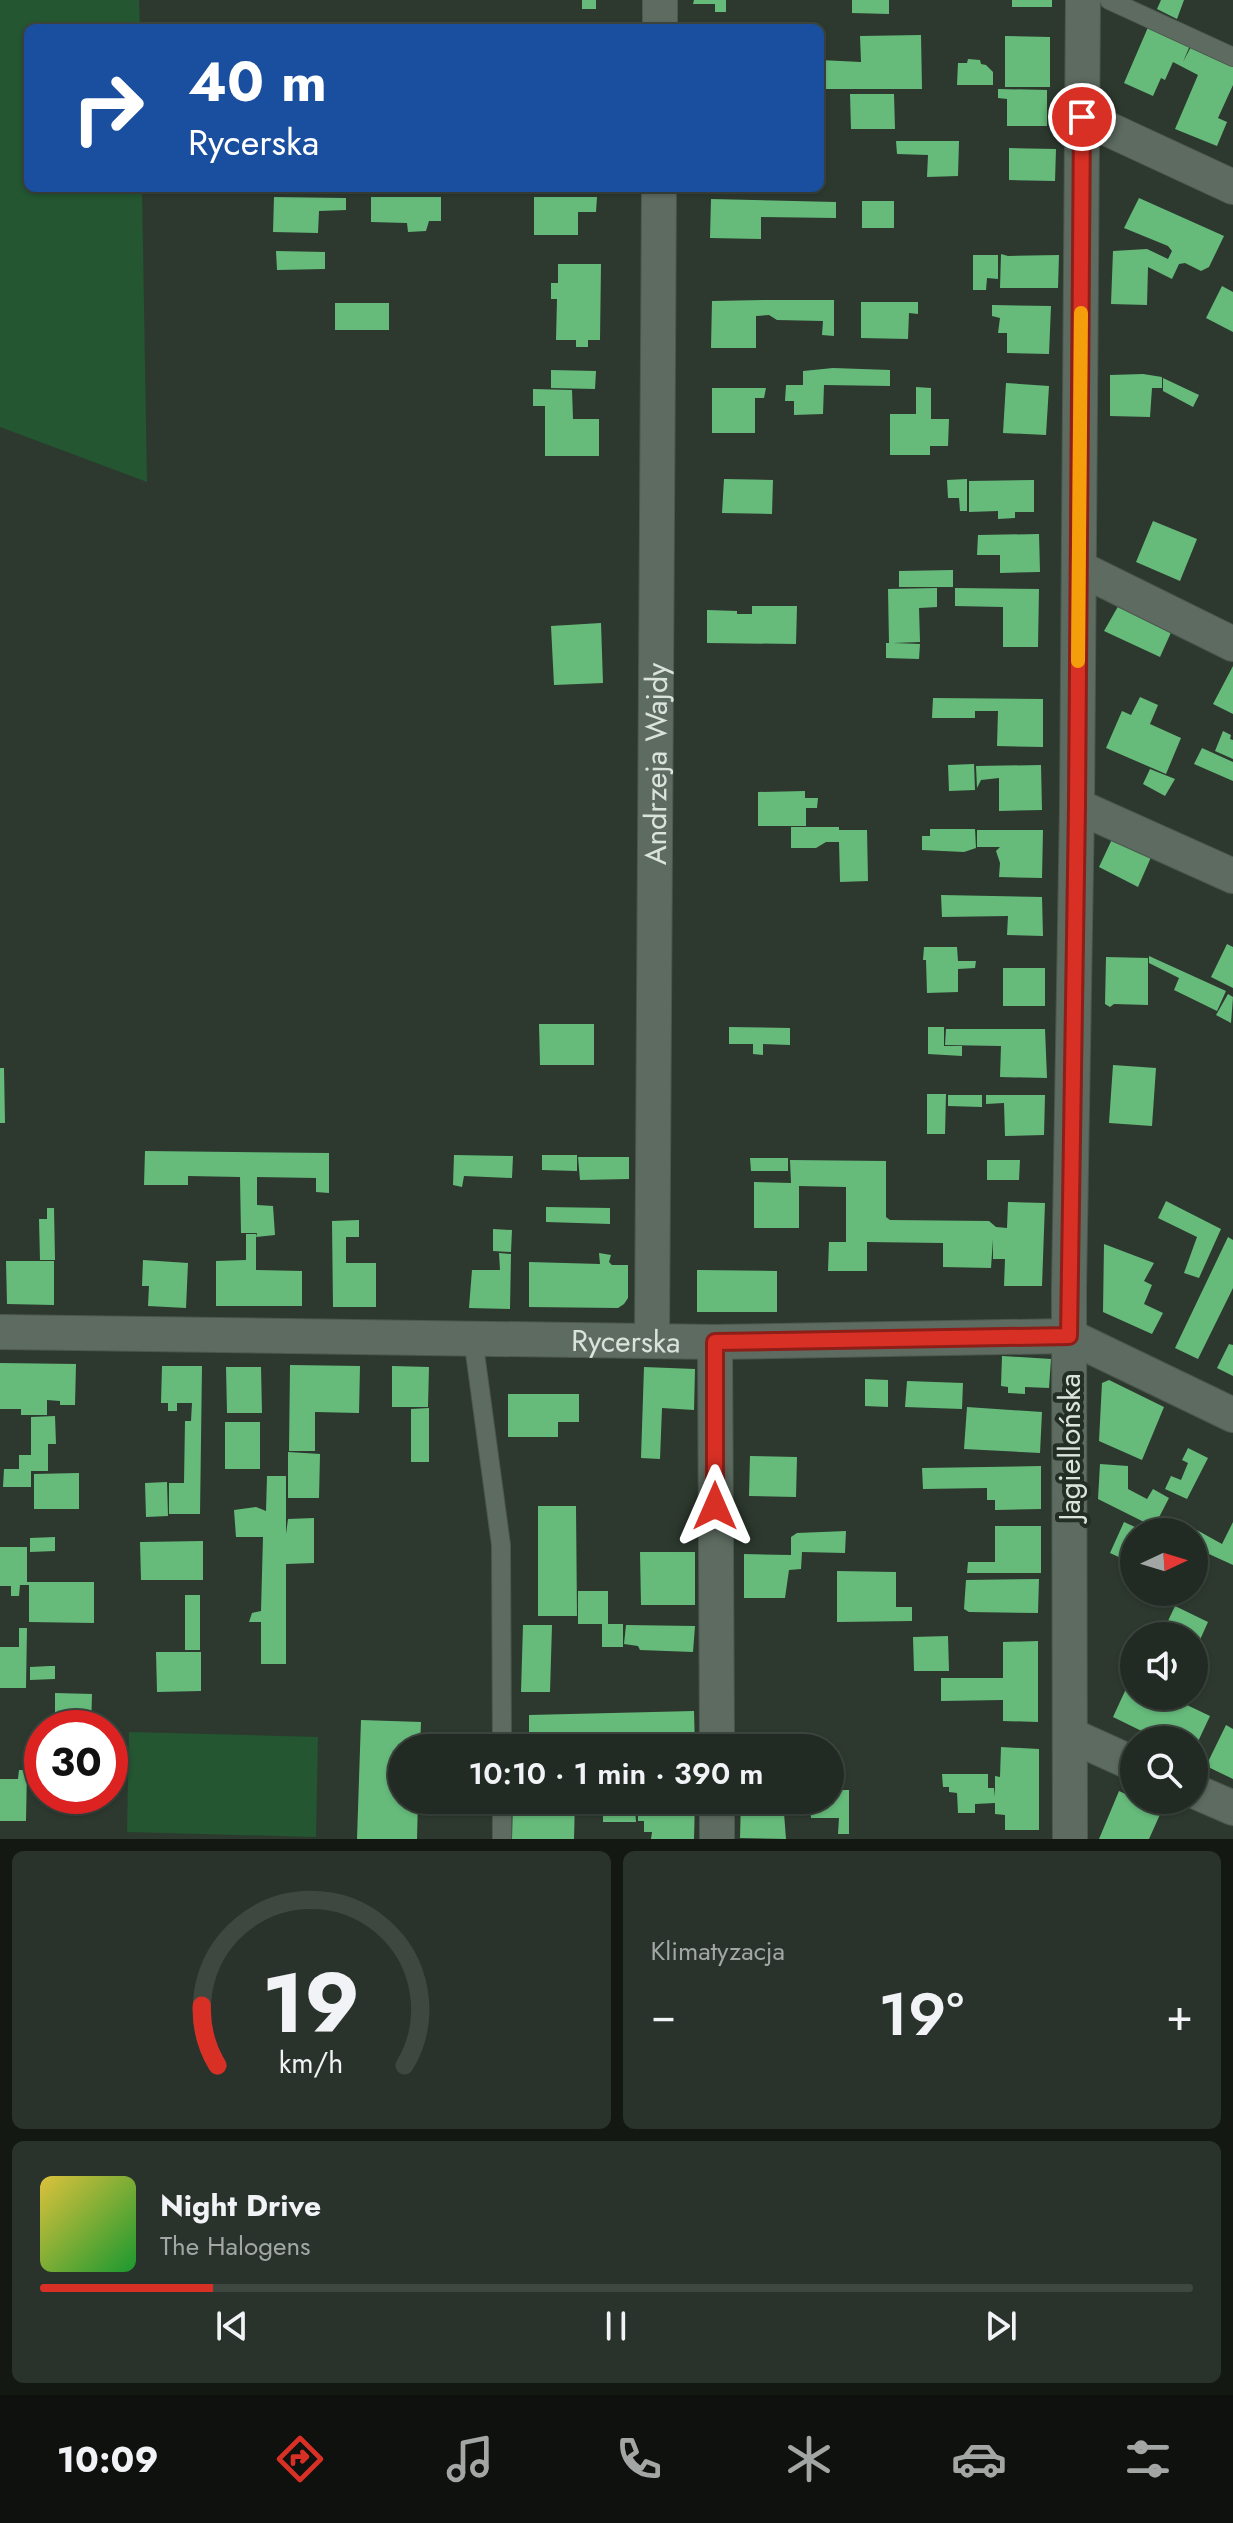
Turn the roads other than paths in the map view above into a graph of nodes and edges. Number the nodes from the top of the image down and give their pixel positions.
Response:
1 (660, 0) edge
2 (1083, 0) edge
3 (1109, 0) edge
4 (660, 24) edge
5 (1233, 57) edge
6 (1082, 117) junction
7 (1233, 187) edge
8 (659, 192) edge
9 (1079, 568) junction
10 (1233, 644) edge
11 (1077, 806) junction
12 (1233, 876) edge
13 (0, 1332) edge
14 (1069, 1336) junction
15 (473, 1338) junction
16 (652, 1340) junction
17 (715, 1342) junction
18 (1233, 1415) edge
19 (502, 1734) edge
20 (717, 1734) edge
21 (1070, 1735) junction
22 (1120, 1758) edge
23 (1208, 1797) edge
24 (1233, 1808) edge
25 (502, 1814) edge
26 (717, 1814) edge
27 (502, 1839) edge
28 (717, 1839) edge
29 (1070, 1839) edge

1 - 4 street
2 - 6 street, Jagiellońska
3 - 5 lane
6 - 7 street
6 - 9 street, Jagiellońska
8 - 16 street, Andrzeja Wajdy
9 - 10 street
9 - 11 street, Jagiellońska
11 - 12 street
11 - 14 street, Jagiellońska
13 - 15 street, Rycerska
14 - 17 street, Rycerska
14 - 18 street, Rycerska
14 - 21 street, Jagiellońska
15 - 16 street, Rycerska
15 - 19 lane
16 - 17 street, Rycerska
17 - 20 street
21 - 22 street
21 - 29 street, Jagiellońska
23 - 24 street
25 - 27 lane
26 - 28 street

